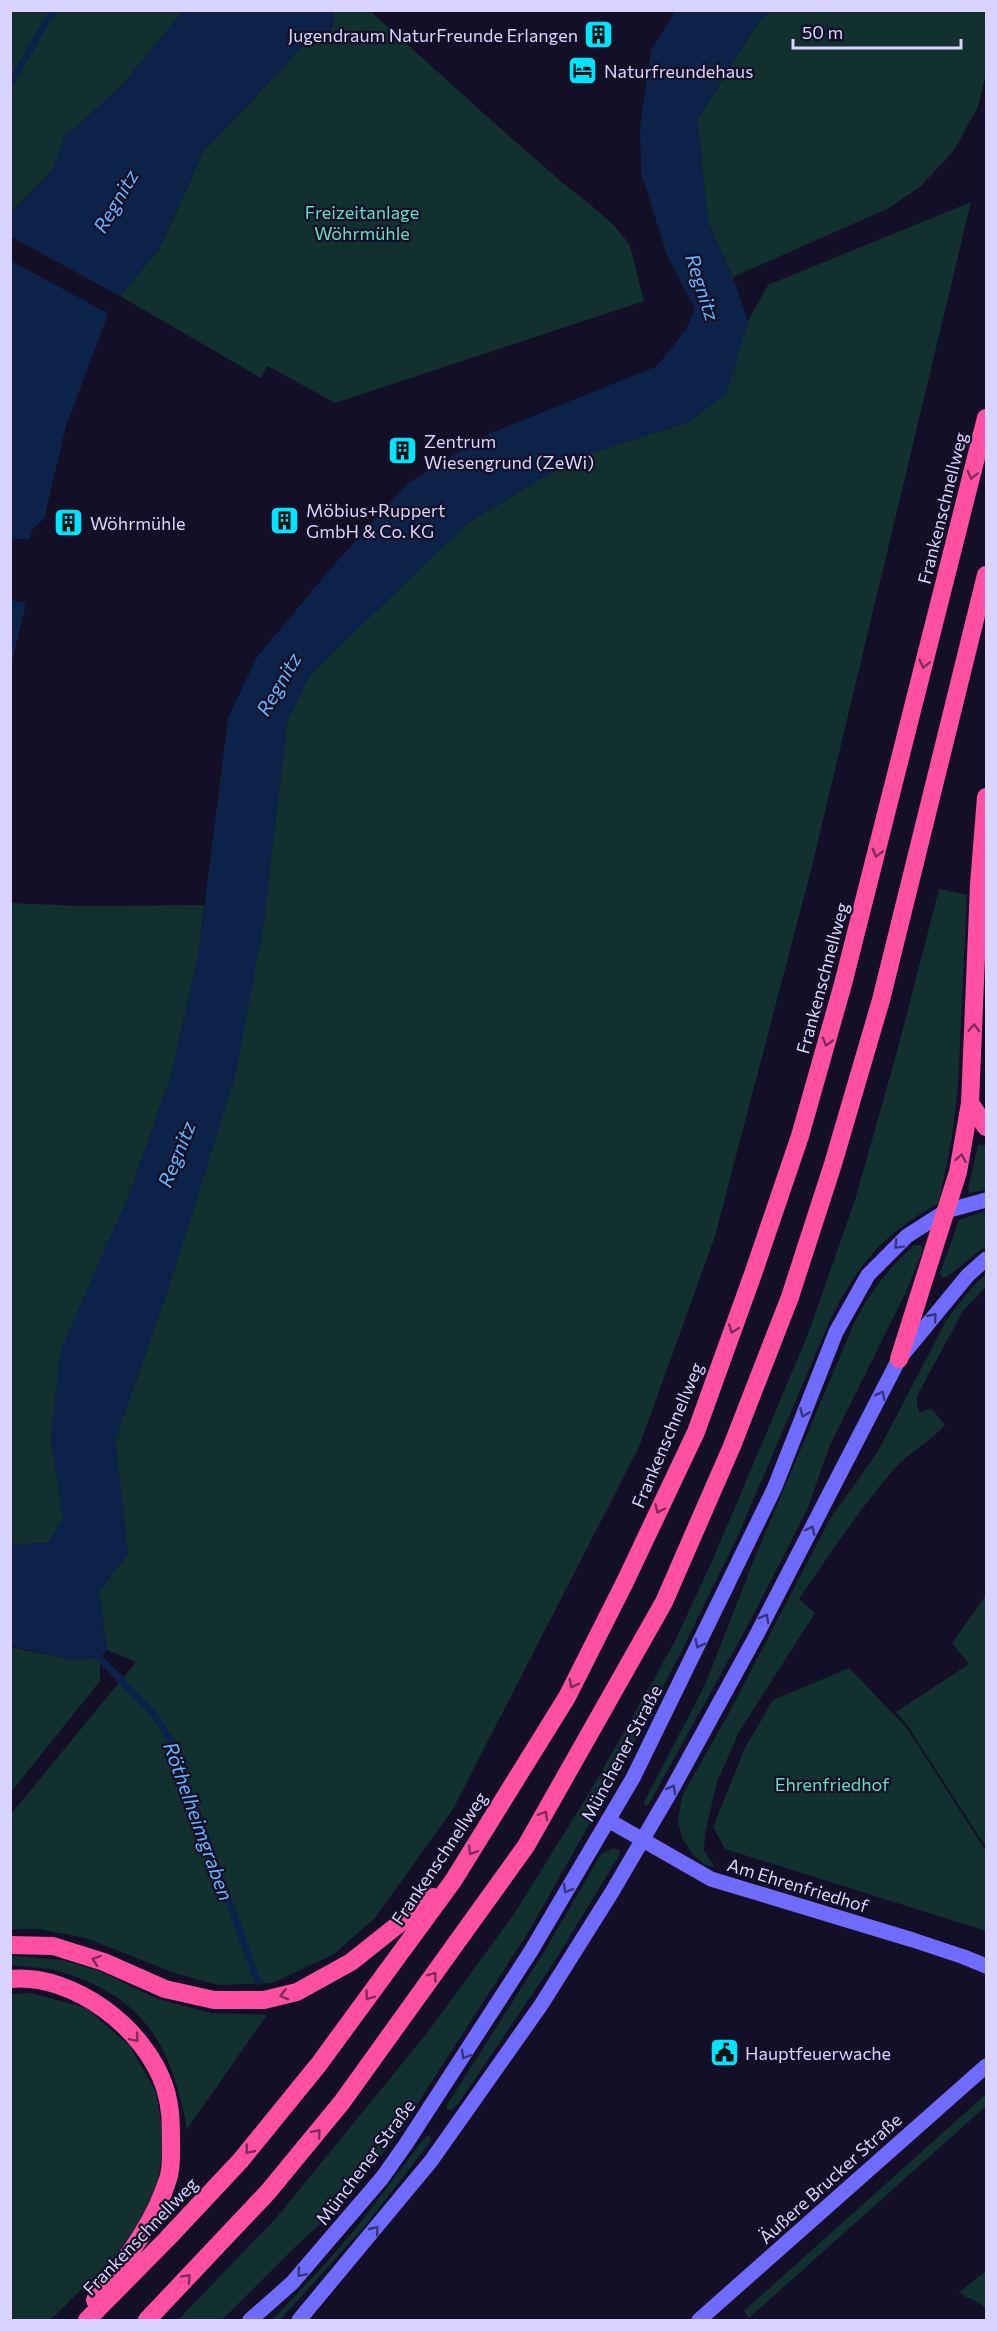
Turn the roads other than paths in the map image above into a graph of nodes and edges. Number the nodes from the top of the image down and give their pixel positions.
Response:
1 (987, 418) edge
2 (987, 575) edge
3 (987, 797) edge
4 (970, 1103) junction
5 (987, 1127) edge
6 (987, 1200) edge
7 (946, 1211) junction
8 (987, 1259) edge
9 (899, 1359) junction
10 (608, 1820) junction
11 (643, 1840) junction
12 (453, 1881) junction
13 (10, 1946) edge
14 (987, 1966) edge
15 (10, 1978) edge
16 (987, 2066) edge
17 (79, 2320) edge
18 (87, 2320) edge
19 (147, 2320) edge
20 (250, 2320) edge
21 (299, 2320) edge
22 (699, 2320) edge

1 -> 12 highway, Frankenschnellweg
19 -> 2 highway
4 -> 3 highway
4 - 5 highway
7 -> 4 highway
6 - 7 main road, Münchener Straße
7 - 9 highway
7 -> 10 main road, Münchener Straße
9 -> 8 main road
11 -> 9 main road
10 - 11 main road, Am Ehrenfriedhof
10 -> 20 main road, Münchener Straße
11 - 14 main road, Am Ehrenfriedhof
21 -> 11 main road
12 -> 13 highway
12 -> 18 highway, Frankenschnellweg
15 -> 17 highway
16 - 22 main road, Äußere Brucker Straße

